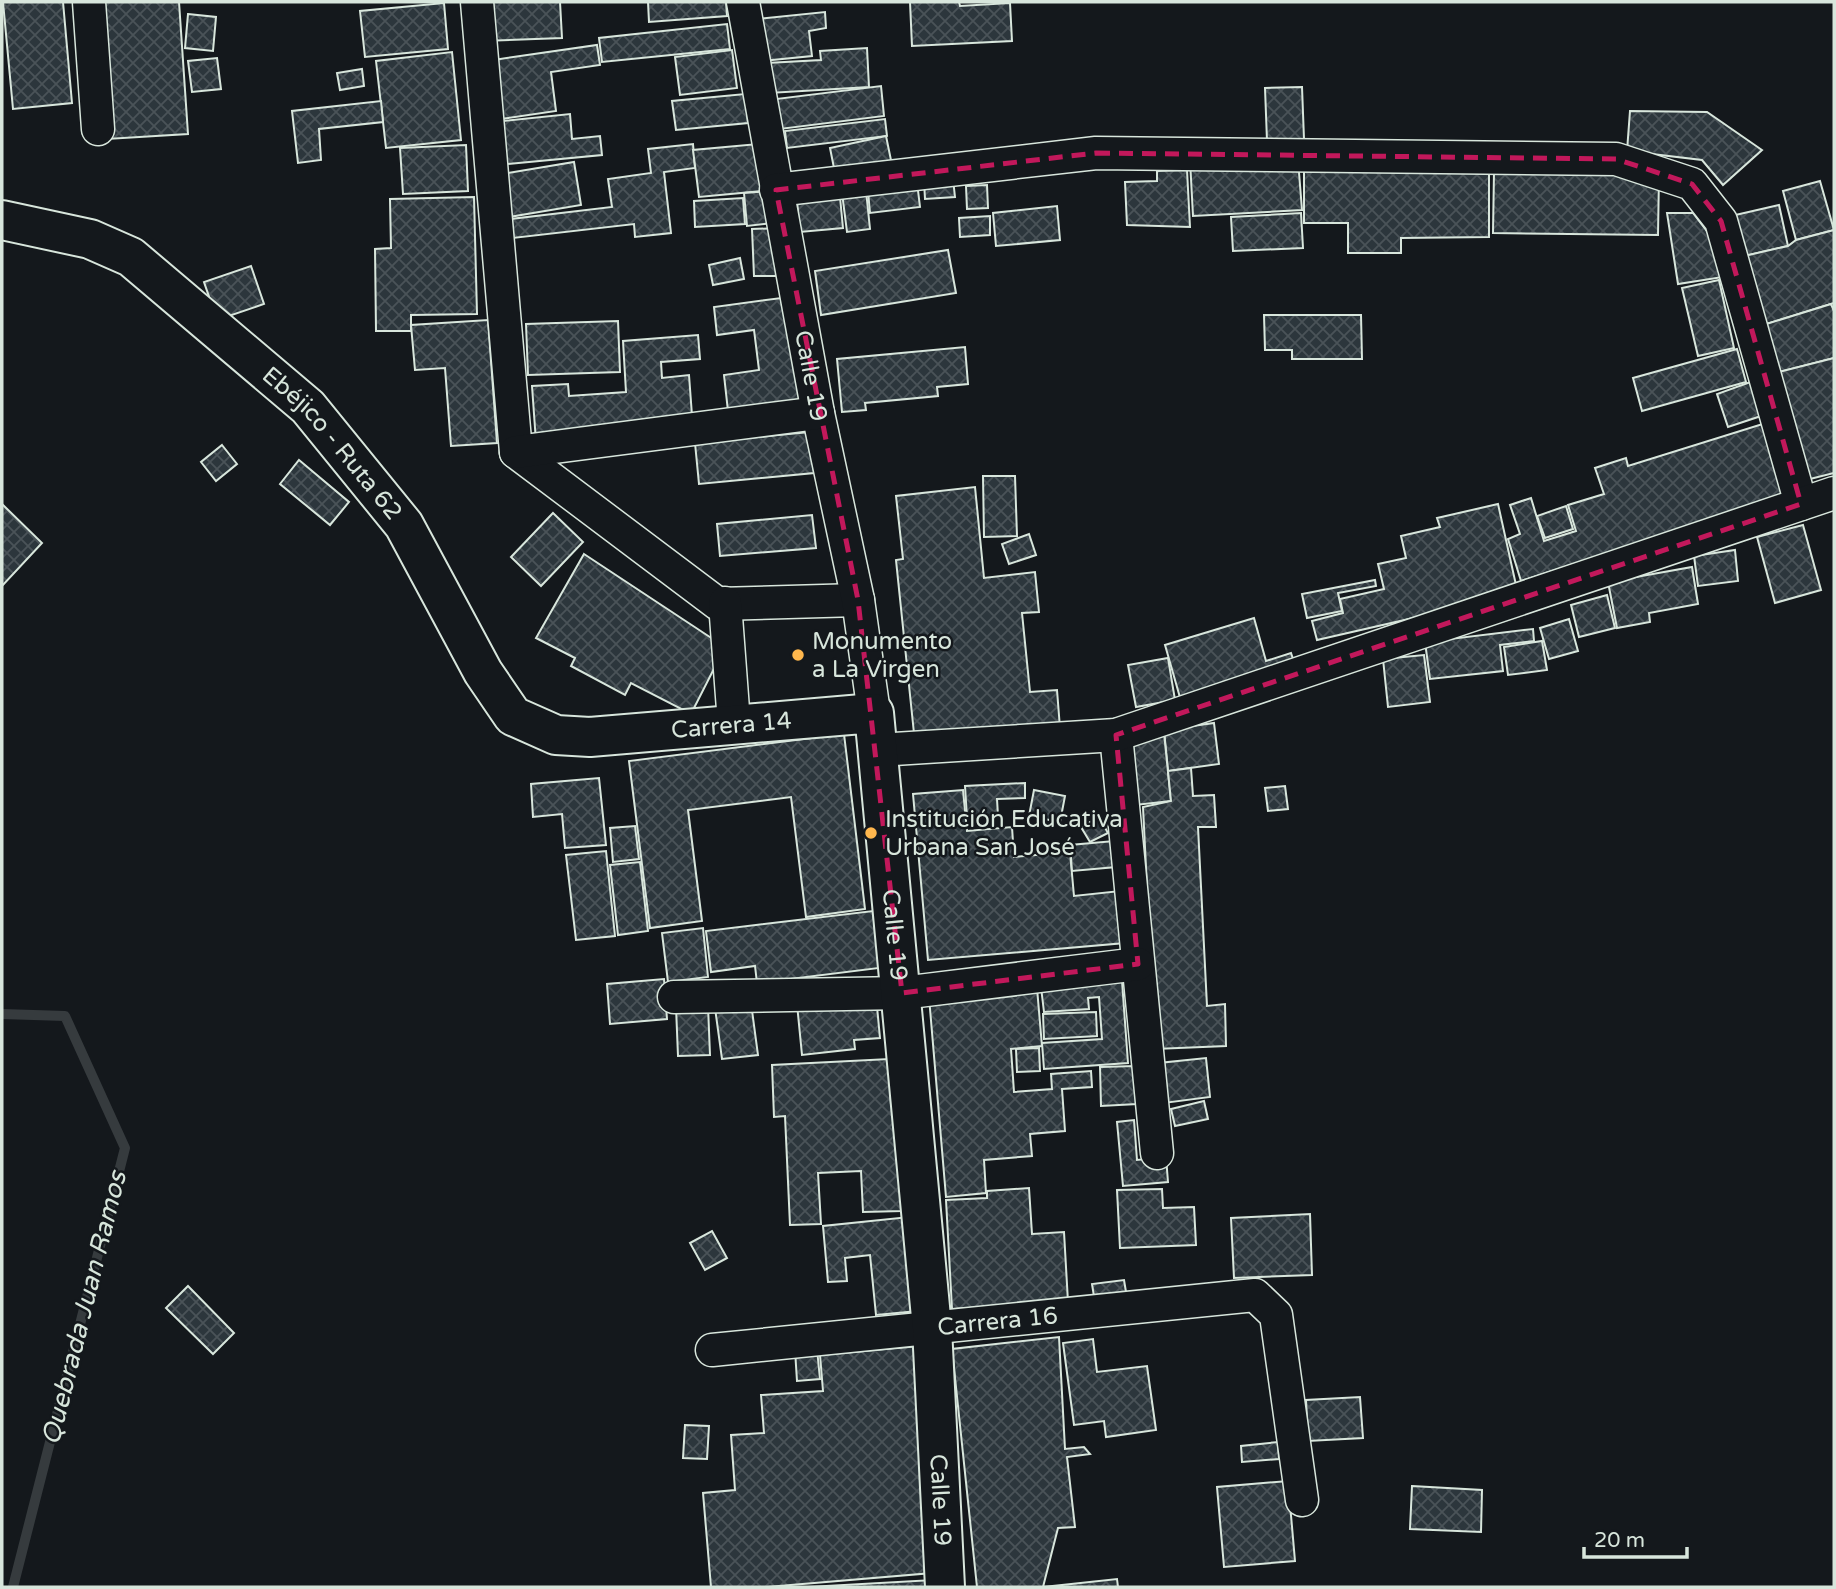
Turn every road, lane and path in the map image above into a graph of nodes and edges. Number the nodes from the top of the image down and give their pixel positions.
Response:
1 (89, 2) edge
2 (477, 2) edge
3 (743, 2) edge
4 (98, 129) dead end
5 (776, 190) junction
6 (2, 220) edge
7 (818, 413) junction
8 (516, 452) junction
9 (1834, 492) edge
10 (1801, 505) junction
11 (858, 600) junction
12 (725, 603) junction
13 (874, 713) junction
14 (734, 723) junction
15 (1116, 735) junction
16 (590, 737) joint
17 (878, 750) junction
18 (1138, 964) junction
19 (902, 993) junction
20 (674, 997) dead end
21 (1157, 1153) dead end
22 (932, 1328) junction
23 (712, 1350) dead end
24 (1302, 1500) dead end
25 (945, 1587) edge

1 - 4 street
2 - 8 street
3 - 5 street, Calle 19
5 - 7 street, Calle 19
5 - 10 street
6 - 16 street, Ebéjico - Ruta 62
7 - 8 street
7 - 11 street, Calle 19
8 - 12 street
9 - 10 street
10 - 15 street
11 - 12 street
11 - 13 street, Calle 19
12 - 14 street
13 - 14 street, Carrera 14
13 - 17 street, Calle 19
14 - 16 street, Carrera 14
15 - 17 street
15 - 18 street
17 - 19 street, Calle 19
18 - 19 street
18 - 21 street
19 - 20 street
19 - 22 street, Calle 19
22 - 23 street, Carrera 16
22 - 24 street, Carrera 16
22 - 25 street, Calle 19

